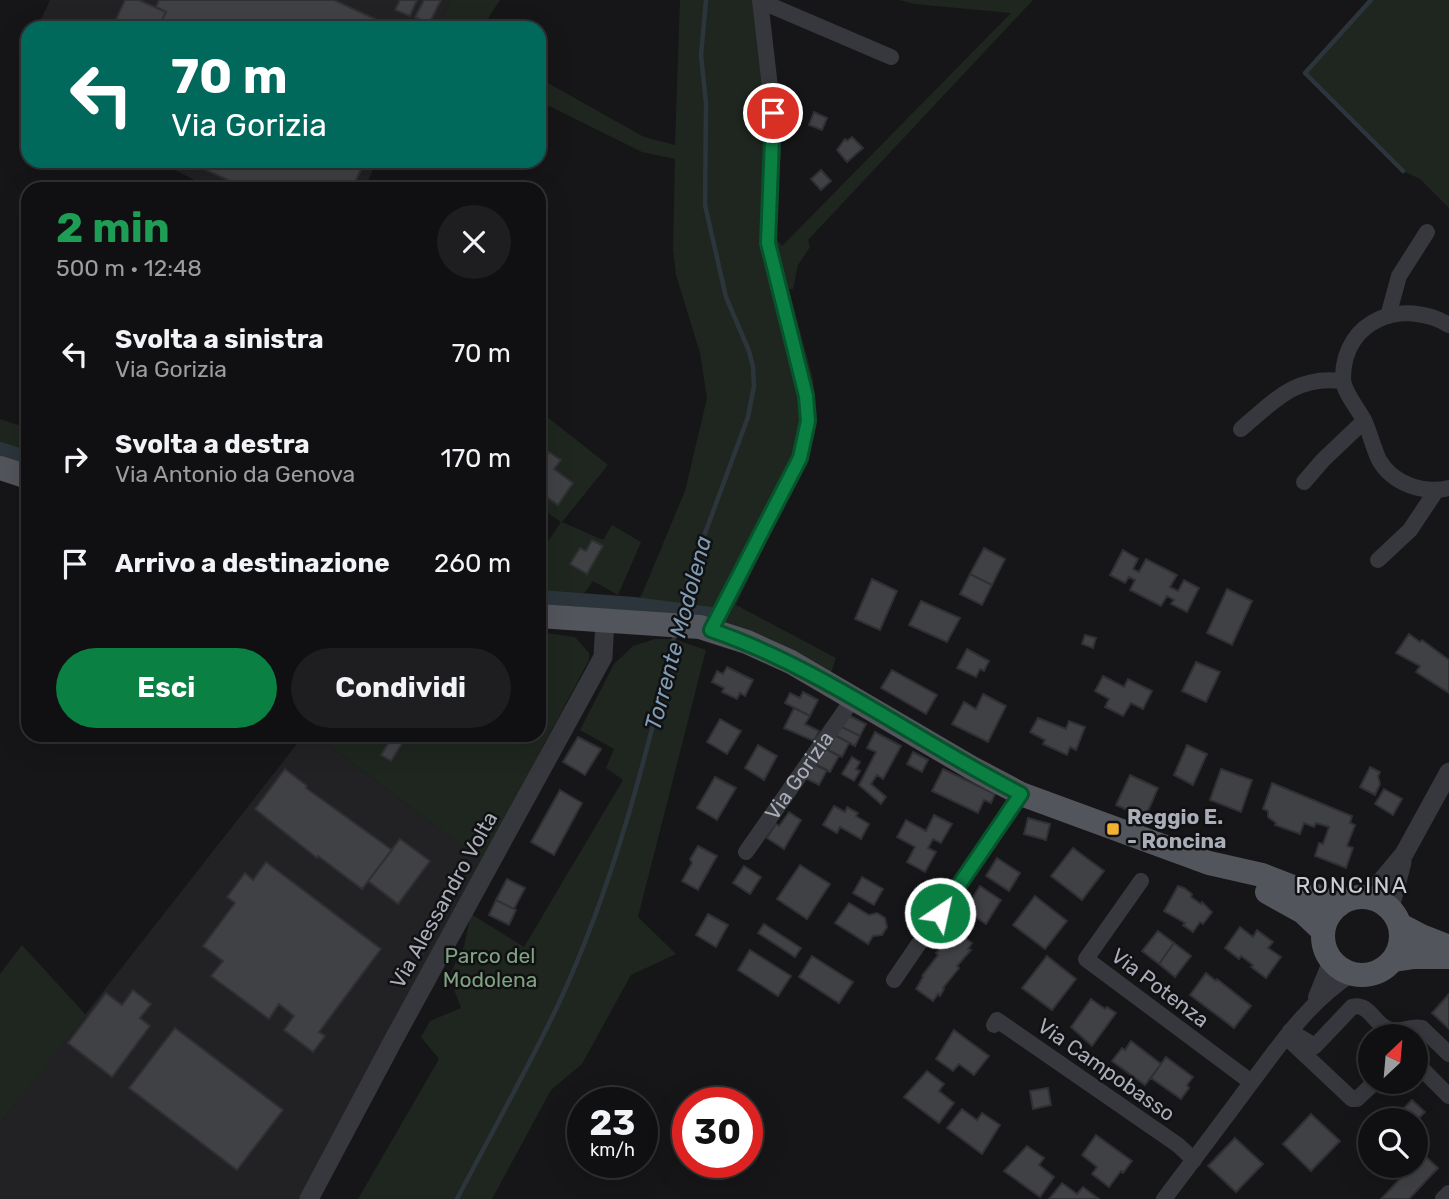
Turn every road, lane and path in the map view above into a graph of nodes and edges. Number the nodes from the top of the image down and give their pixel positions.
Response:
1 (760, 1) edge
2 (891, 57) dead end
3 (1427, 233) dead end
4 (1388, 316) junction
5 (1449, 325) edge
6 (1342, 381) junction
7 (1364, 421) junction
8 (1241, 429) dead end
9 (0, 468) edge
10 (21, 475) edge
11 (1304, 482) dead end
12 (1443, 489) edge
13 (1378, 560) dead end
14 (546, 616) edge
15 (605, 620) junction
16 (706, 628) junction
17 (853, 699) junction
18 (1449, 772) edge
19 (1021, 794) junction
20 (746, 852) dead end
21 (1209, 863) junction
22 (1141, 881) dead end
23 (1339, 905) junction
24 (1386, 910) junction
25 (1323, 930) junction
26 (1449, 947) edge
27 (1449, 957) edge
28 (1331, 960) junction
29 (1394, 960) junction
30 (1352, 974) junction
31 (894, 980) dead end
32 (1313, 1004) junction
33 (994, 1025) dead end
34 (1288, 1034) junction
35 (1433, 1038) junction
36 (1428, 1040) edge
37 (1311, 1051) junction
38 (1449, 1054) edge
39 (1428, 1074) edge
40 (1251, 1082) junction
41 (1447, 1089) edge
42 (1363, 1094) edge
43 (1194, 1160) junction
44 (1449, 1193) edge
45 (309, 1199) edge
46 (1164, 1199) edge
47 (1443, 1199) edge

1 - 2 street
1 - 16 street
3 - 4 street
4 - 5 street
4 - 6 street
6 - 7 street
6 - 8 street
7 - 11 street
7 - 12 street
9 - 10 main road
12 - 13 street
14 - 15 main road
15 - 16 main road
15 - 45 street, Via Alessandro Volta
16 - 17 main road
17 - 19 main road
17 - 20 street, Via Gorizia
18 - 24 street
19 - 21 main road
19 - 31 street
21 - 23 main road
21 - 25 main road
22 - 40 street, Via Potenza
23 - 24 main road
23 - 25 main road
24 - 26 main road
24 - 29 main road
25 - 28 main road
27 - 29 main road
28 - 30 main road
28 - 32 street
29 - 30 main road
30 - 32 street
32 - 34 street
33 - 43 street, Via Campobasso
34 - 37 street
34 - 40 street
35 - 36 street
35 - 37 street
35 - 38 street
37 - 42 street
39 - 41 street
40 - 43 street
43 - 46 street
44 - 47 street

